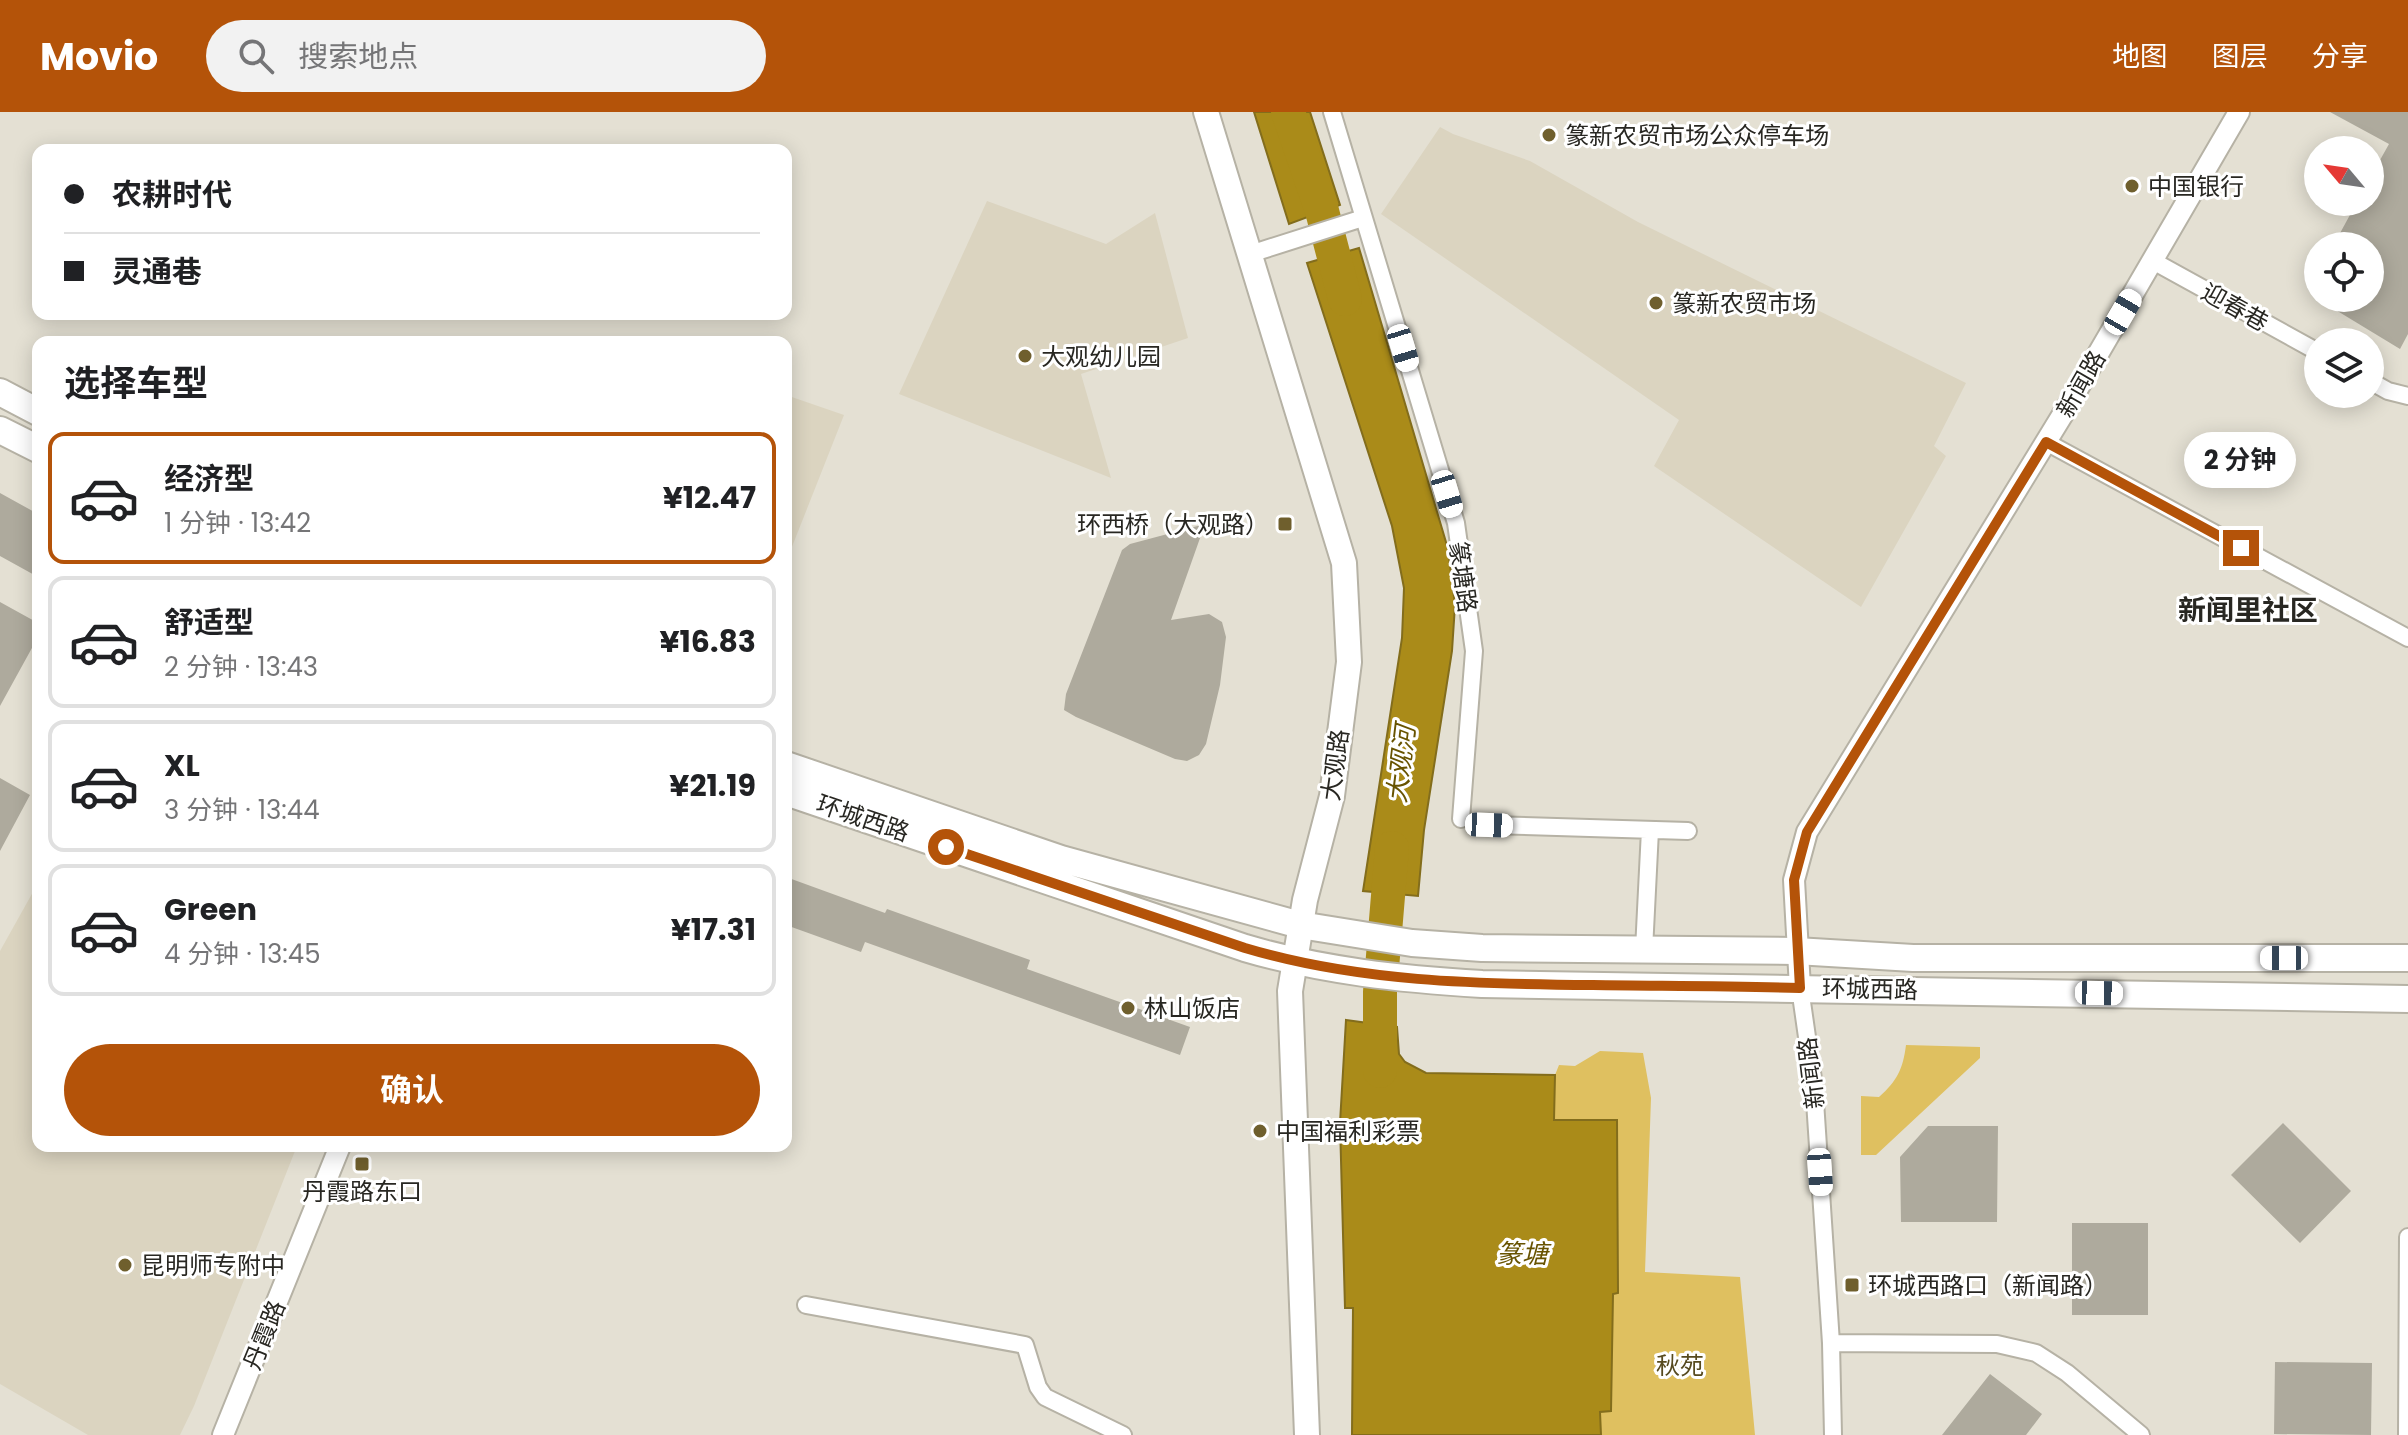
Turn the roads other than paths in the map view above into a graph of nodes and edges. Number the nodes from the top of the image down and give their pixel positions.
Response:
1 (1206, 112) edge
2 (1332, 112) edge
3 (2239, 112) edge
4 (1363, 218) junction
5 (1250, 254) junction
6 (2153, 261) junction
7 (2304, 344) edge
8 (2384, 389) edge
9 (0, 392) edge
10 (2408, 396) edge
11 (32, 409) edge
12 (0, 430) edge
13 (2046, 442) junction
14 (32, 446) edge
15 (2408, 638) edge
16 (792, 767) edge
17 (792, 794) edge
18 (1461, 819) dead end
19 (1489, 825) dead end
20 (1650, 830) junction
21 (1688, 831) dead end
22 (1300, 925) junction
23 (1644, 950) junction
24 (1796, 951) junction
25 (2408, 958) edge
26 (1294, 962) junction
27 (1800, 988) junction
28 (2408, 999) edge
29 (338, 1152) edge
30 (2408, 1237) edge
31 (806, 1305) dead end
32 (1831, 1343) junction
33 (223, 1435) edge
34 (1123, 1435) edge
35 (1307, 1435) edge
36 (1833, 1435) edge
37 (2141, 1435) edge
38 (2407, 1435) edge

1 - 5 main road, 大观路
2 - 4 street, 篆塘路
3 - 6 street, 新闻路
4 - 5 street
4 - 18 street, 篆塘路
5 - 22 main road, 大观路
6 - 7 street, 迎春巷
6 - 13 street, 新闻路
8 - 10 street
9 - 11 main road
12 - 14 main road
13 - 15 street
13 - 24 street, 新闻路
16 - 22 main road, 环城西路
17 - 26 main road, 环城西路
19 - 20 street
20 - 21 street
20 - 23 street
22 - 23 main road, 环城西路
22 - 26 main road, 大观路
23 - 24 main road, 环城西路
24 - 25 main road, 环城西路
24 - 27 street, 新闻路
26 - 27 main road, 环城西路
26 - 35 main road, 大观路
27 - 28 main road, 环城西路
27 - 32 street, 新闻路
29 - 33 street, 丹霞路
30 - 38 street
31 - 34 street
32 - 36 street, 新闻路
32 - 37 street

